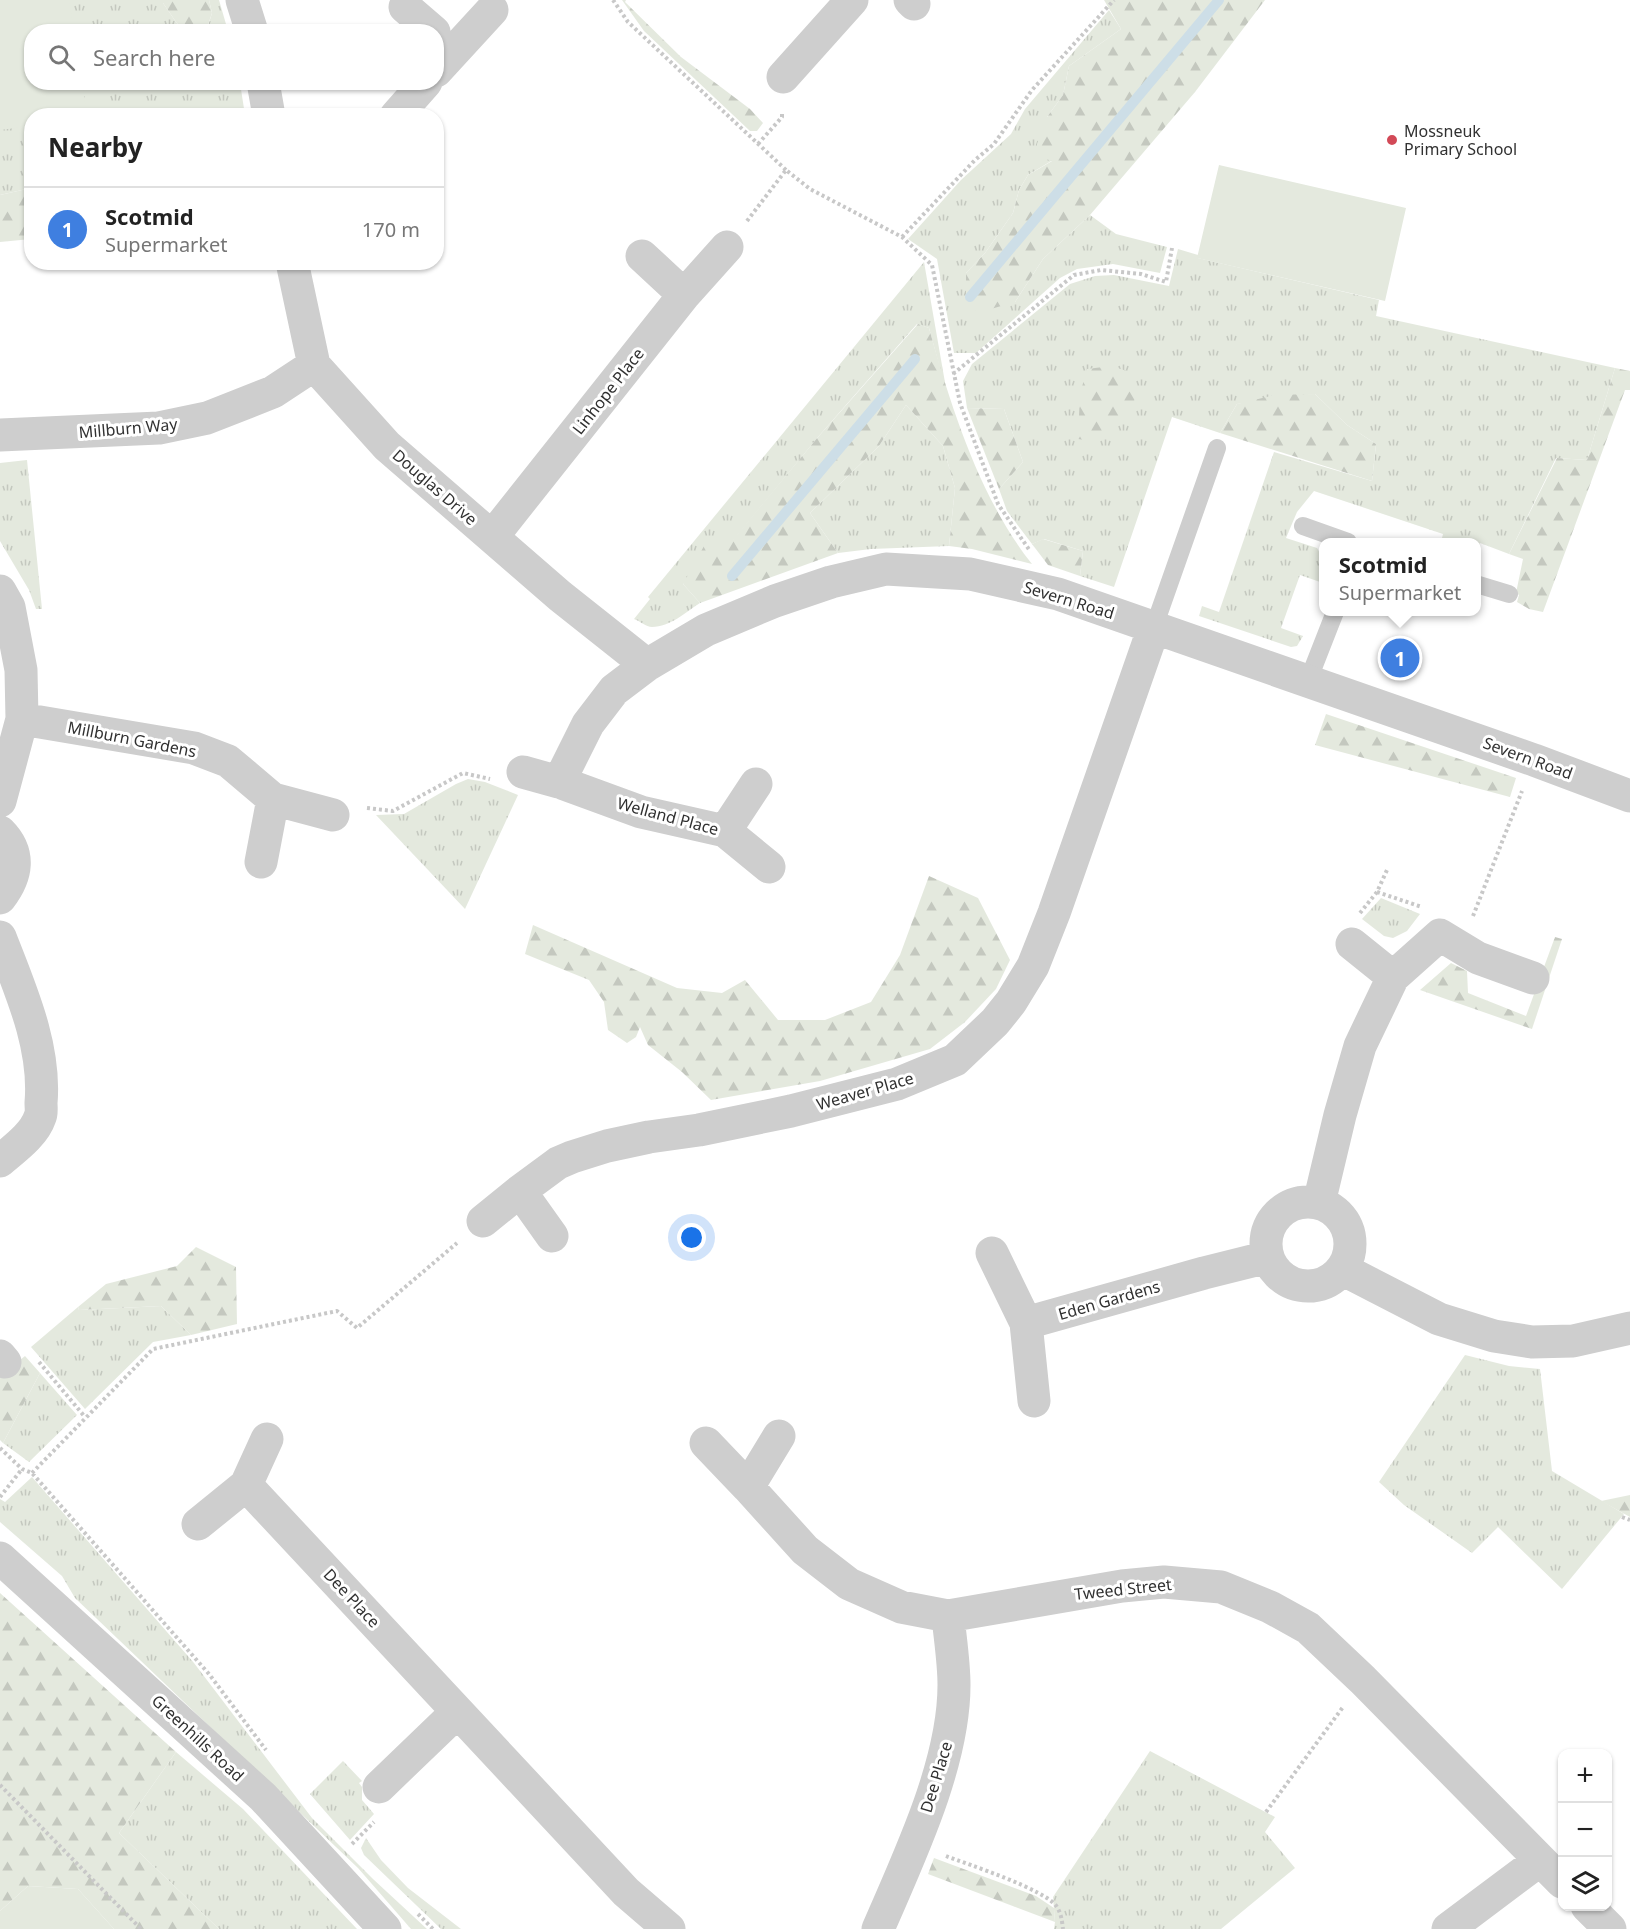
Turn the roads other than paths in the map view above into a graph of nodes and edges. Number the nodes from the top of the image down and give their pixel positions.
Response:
1 (242, 0) edge
2 (852, 0) edge
3 (405, 7) dead end
4 (492, 10) dead end
5 (250, 24) edge
6 (420, 24) edge
7 (444, 45) edge
8 (783, 77) dead end
9 (264, 90) edge
10 (419, 90) edge
11 (268, 108) edge
12 (403, 108) edge
13 (727, 247) road end
14 (642, 256) dead end
15 (294, 270) edge
16 (684, 295) junction
17 (315, 365) junction
18 (0, 435) edge
19 (1217, 448) dead end
20 (1303, 526) dead end
21 (492, 537) junction
22 (1335, 538) edge
23 (1481, 586) edge
24 (0, 591) edge
25 (1509, 594) dead end
26 (1333, 616) edge
27 (1154, 627) junction
28 (647, 665) junction
29 (1308, 681) junction
30 (22, 718) junction
31 (523, 772) road end
32 (559, 782) junction
33 (756, 784) dead end
34 (1630, 796) edge
35 (273, 800) junction
36 (0, 801) edge
37 (333, 815) road end
38 (725, 831) junction
39 (0, 832) edge
40 (261, 861) dead end
41 (769, 867) dead end
42 (0, 897) edge
43 (0, 937) edge
44 (1352, 944) road end
45 (1393, 977) junction
46 (1533, 978) dead end
47 (0, 1161) edge
48 (520, 1191) junction
49 (1319, 1203) junction
50 (483, 1221) road end
51 (552, 1236) dead end
52 (992, 1253) dead end
53 (1268, 1257) junction
54 (1342, 1269) junction
55 (1026, 1323) junction
56 (1630, 1328) edge
57 (1034, 1401) dead end
58 (779, 1436) dead end
59 (267, 1439) dead end
60 (706, 1443) dead end
61 (246, 1485) junction
62 (748, 1486) junction
63 (198, 1524) dead end
64 (0, 1558) edge
65 (948, 1616) junction
66 (457, 1712) junction
67 (379, 1787) dead end
68 (1540, 1860) junction
69 (1558, 1877) edge
70 (1592, 1911) edge
71 (386, 1929) edge
72 (669, 1929) edge
73 (878, 1929) edge
74 (1448, 1929) edge
75 (1610, 1929) edge

1 - 5 street
2 - 8 street
3 - 6 street
4 - 7 street
9 - 11 street
10 - 12 street
13 - 16 street, Linhope Place
14 - 16 street
15 - 17 street, Douglas Drive
16 - 21 street, Linhope Place
17 - 18 street, Millburn Way
17 - 21 street, Douglas Drive
19 - 27 lane
20 - 22 lane
21 - 28 street, Douglas Drive
23 - 25 lane
24 - 30 street
26 - 29 lane
27 - 28 street, Severn Road
27 - 29 street, Severn Road
27 - 48 street, Weaver Place
28 - 32 street, Severn Road
29 - 34 street, Severn Road
30 - 35 street, Millburn Gardens
30 - 36 street
31 - 32 street, Welland Place
32 - 38 street, Welland Place
33 - 38 street
35 - 37 street, Millburn Gardens
35 - 40 street
38 - 41 street, Welland Place
39 - 42 street
43 - 47 street
44 - 45 street
45 - 46 street
45 - 49 street
48 - 50 street, Weaver Place
48 - 51 street
49 - 53 street
49 - 54 street
52 - 55 street
53 - 54 street
53 - 55 street, Eden Gardens
54 - 56 street
55 - 57 street
58 - 62 street
59 - 61 street
60 - 62 street, Tweed Street
61 - 63 street
61 - 66 street, Dee Place
62 - 65 street, Tweed Street
64 - 71 street, Greenhills Road
65 - 68 street, Tweed Street
65 - 73 street, Dee Place
66 - 67 street
66 - 72 street, Dee Place
68 - 69 street, Tweed Street
68 - 74 street
70 - 75 street

